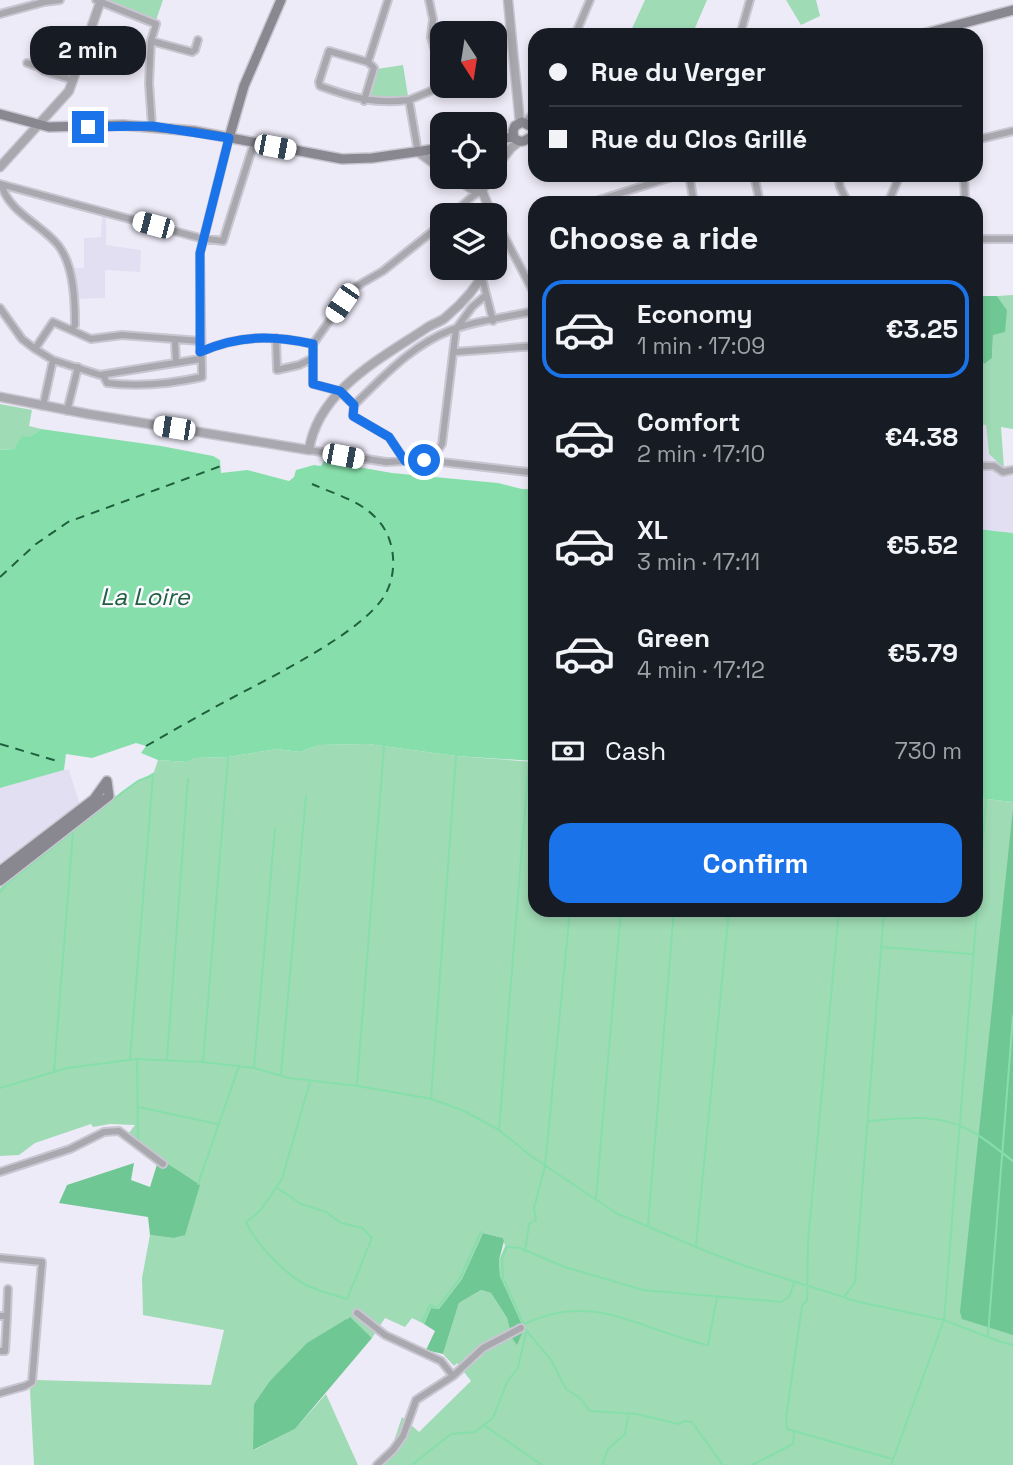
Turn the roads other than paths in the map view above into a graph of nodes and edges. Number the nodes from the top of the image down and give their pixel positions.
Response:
1 (60, 0) edge
2 (281, 0) edge
3 (388, 0) edge
4 (429, 0) edge
5 (509, 0) edge
6 (590, 0) edge
7 (750, 0) edge
8 (43, 1) edge
9 (99, 1) edge
10 (1013, 10) edge
11 (0, 14) edge
12 (433, 21) edge
13 (578, 28) edge
14 (742, 28) edge
15 (945, 28) edge
16 (198, 40) dead end
17 (151, 41) junction
18 (368, 62) junction
19 (27, 63) dead end
20 (73, 80) junction
21 (430, 92) edge
22 (409, 100) junction
23 (364, 101) junction
24 (0, 114) edge
25 (528, 117) edge
26 (39, 126) junction
27 (152, 126) junction
28 (528, 130) edge
29 (1013, 131) edge
30 (528, 134) edge
31 (507, 137) edge
32 (515, 137) junction
33 (229, 138) junction
34 (983, 138) edge
35 (254, 143) junction
36 (430, 150) edge
37 (507, 151) edge
38 (418, 152) junction
39 (430, 161) edge
40 (0, 167) edge
41 (658, 182) edge
42 (1, 185) edge
43 (472, 189) edge
44 (482, 191) junction
45 (617, 196) edge
46 (465, 203) edge
47 (487, 203) edge
48 (430, 233) edge
49 (204, 239) junction
50 (983, 239) edge
51 (1013, 239) edge
52 (507, 242) edge
53 (480, 280) edge
54 (482, 280) edge
55 (528, 282) edge
56 (486, 295) junction
57 (0, 308) edge
58 (528, 312) edge
59 (493, 321) junction
60 (456, 328) junction
61 (71, 330) junction
62 (276, 338) junction
63 (175, 341) junction
64 (200, 341) junction
65 (313, 344) junction
66 (528, 347) edge
67 (35, 349) junction
68 (454, 352) junction
69 (200, 356) junction
70 (313, 358) junction
71 (53, 360) junction
72 (176, 363) junction
73 (78, 367) junction
74 (103, 375) junction
75 (340, 391) junction
76 (0, 397) edge
77 (43, 406) junction
78 (354, 408) junction
79 (67, 411) junction
80 (309, 450) junction
81 (424, 460) junction
82 (405, 461) junction
83 (983, 466) edge
84 (1013, 471) edge
85 (528, 472) edge
86 (0, 871) edge
87 (0, 881) edge
88 (163, 1164) dead end
89 (0, 1172) edge
90 (0, 1258) edge
91 (8, 1290) dead end
92 (357, 1313) dead end
93 (4, 1316) edge
94 (521, 1328) dead end
95 (0, 1350) edge
96 (453, 1376) junction
97 (0, 1393) edge
98 (377, 1465) edge

1 - 8 street
2 - 33 main road
3 - 18 street
4 - 12 street
5 - 25 street
6 - 13 street
7 - 14 street
8 - 11 street
9 - 17 street
9 - 20 street
10 - 15 main road
16 - 17 street
17 - 27 street
18 - 23 street
18 - 23 street
19 - 20 street
20 - 26 street
21 - 22 street
22 - 23 street
22 - 38 street
24 - 26 main road
26 - 27 main road
26 - 40 street
27 - 33 main road
28 - 32 main road
29 - 34 street
30 - 32 main road
31 - 32 main road
32 - 37 street
33 - 35 main road
33 - 49 street
35 - 38 main road
35 - 49 street
36 - 38 main road
38 - 39 street
41 - 45 street
42 - 49 street
42 - 61 street
43 - 44 street
44 - 46 street
44 - 47 street
48 - 65 street
49 - 64 street
50 - 51 street
52 - 55 street
53 - 75 street
54 - 56 street
56 - 59 street
56 - 60 street
57 - 67 street
58 - 59 street
59 - 60 street
60 - 68 street
60 - 78 street
61 - 63 street
61 - 67 street
62 - 65 street
62 - 69 street
62 - 70 street
63 - 64 street
63 - 72 street
64 - 69 street
65 - 70 street
66 - 68 street
67 - 71 street
68 - 81 street
69 - 72 street
69 - 74 street
70 - 75 street
71 - 73 street
71 - 77 street
72 - 74 street
73 - 74 street
73 - 79 street
75 - 78 street
75 - 80 street
76 - 77 street
77 - 79 street
78 - 82 street
79 - 80 street
80 - 82 street
81 - 82 street
81 - 85 street
83 - 84 street
86 - 87 main road
88 - 89 street
90 - 97 street
91 - 93 street
92 - 96 street
93 - 95 street
94 - 96 street
96 - 98 street

